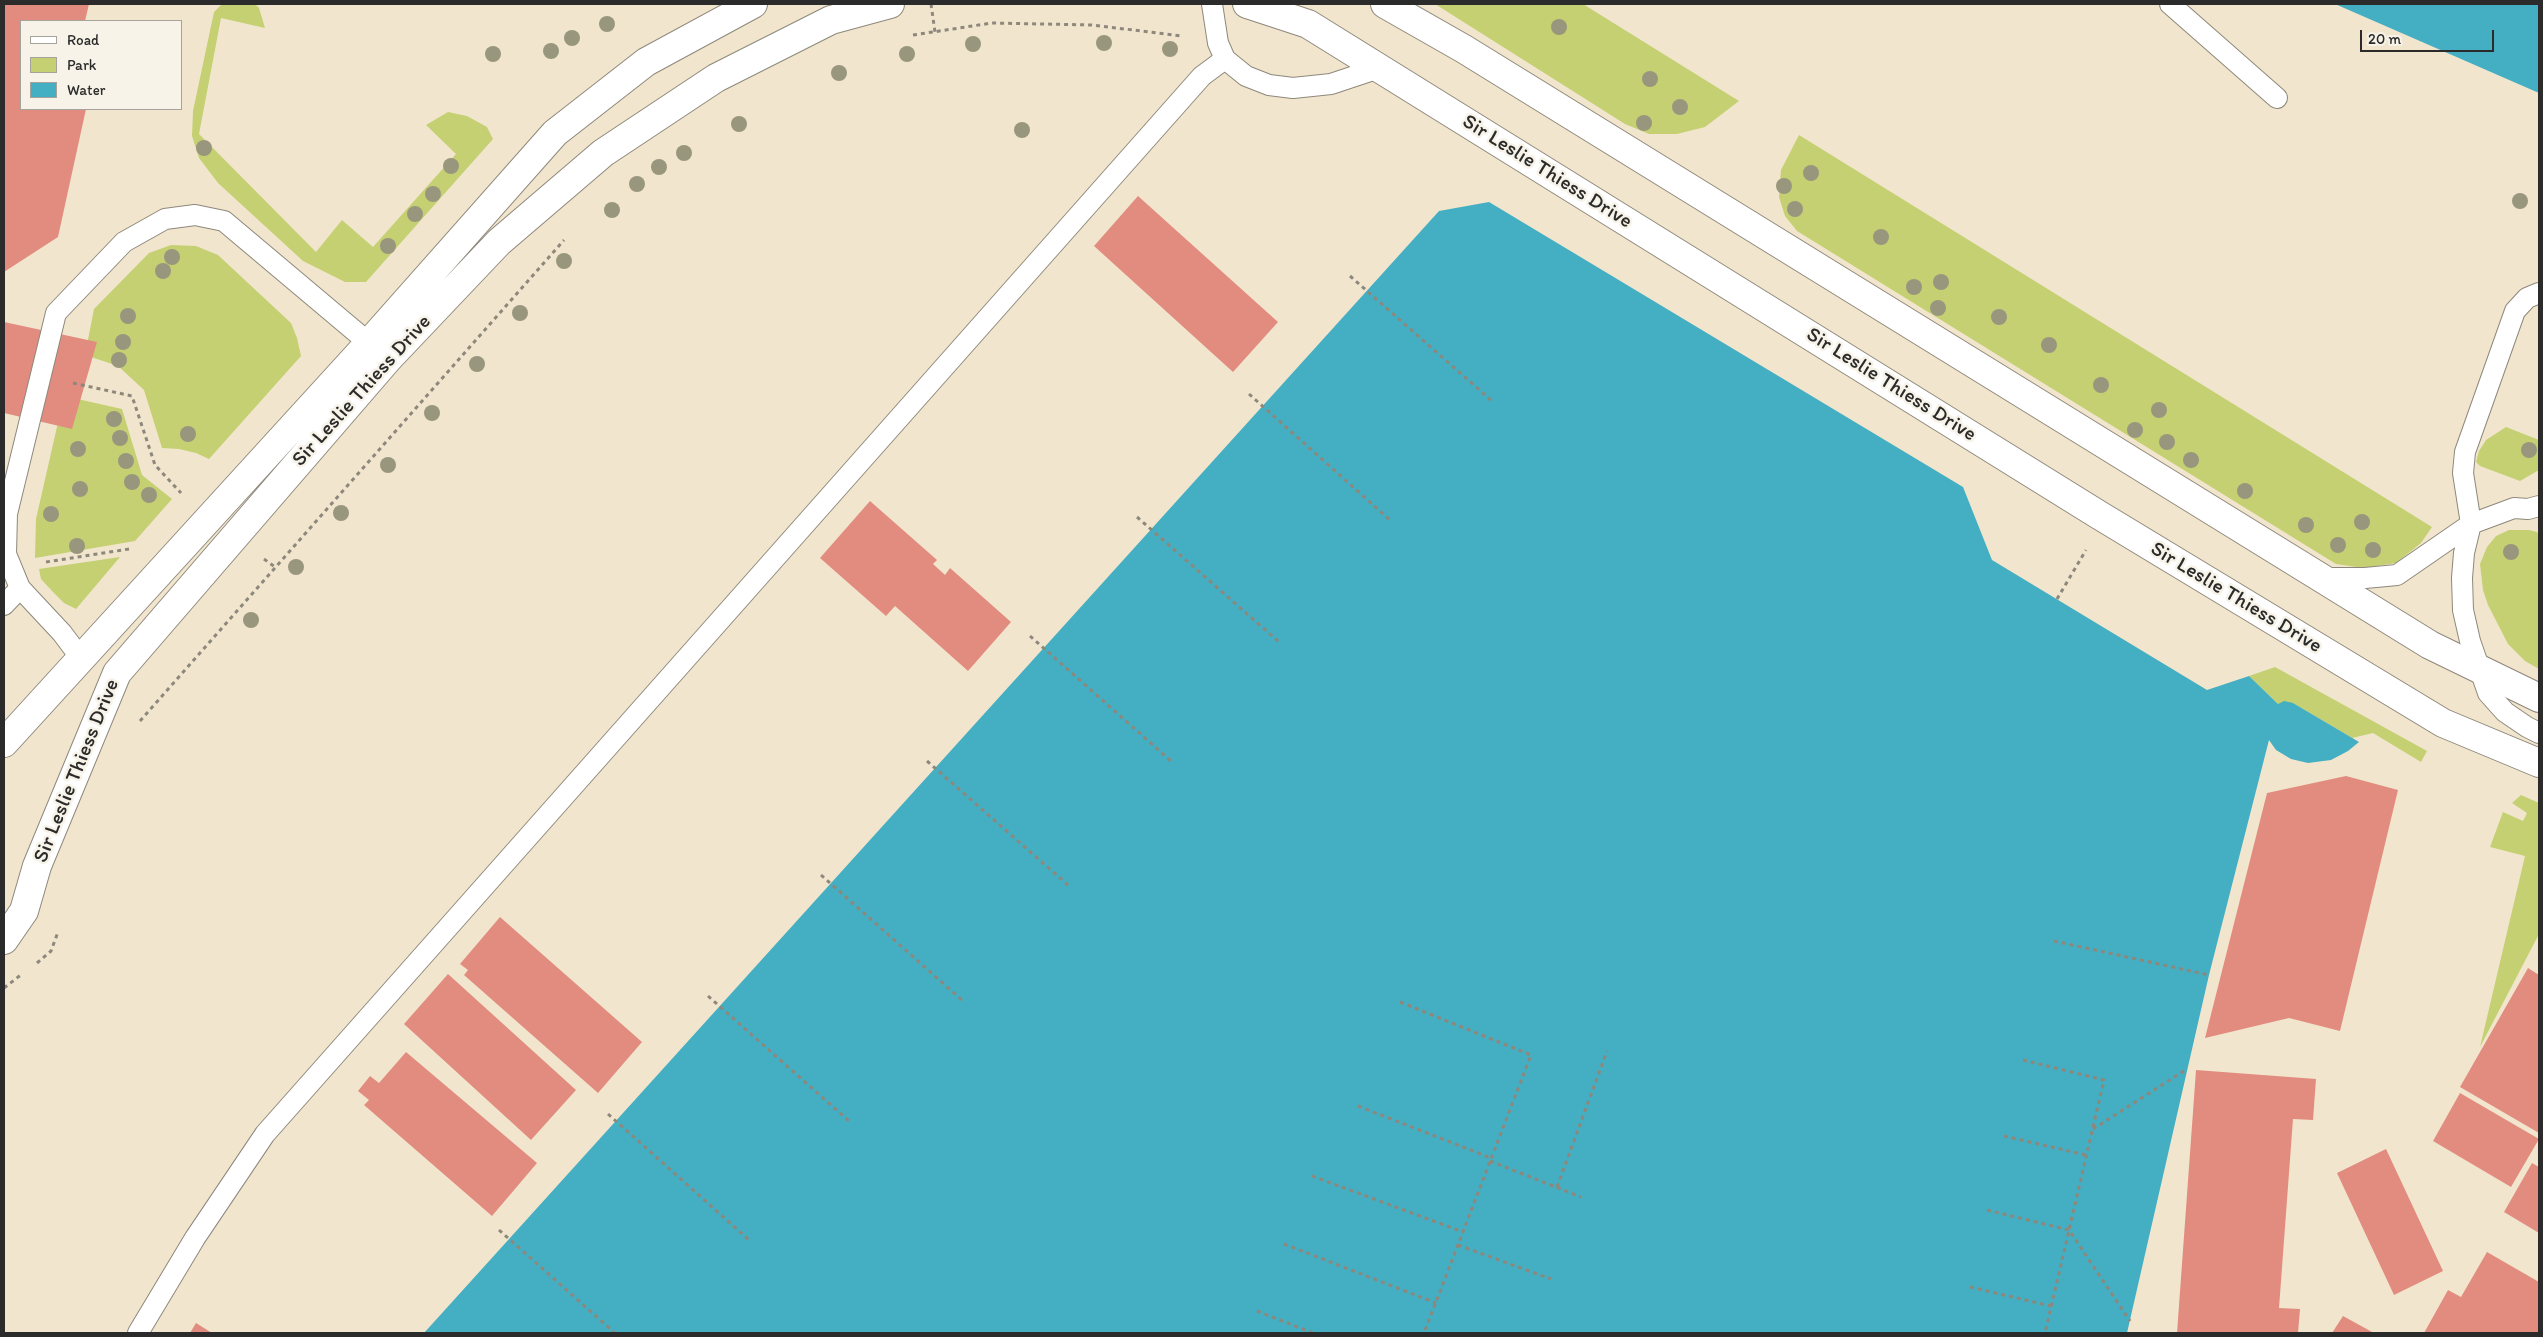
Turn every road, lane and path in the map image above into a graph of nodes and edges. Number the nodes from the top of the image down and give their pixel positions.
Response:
1 (753, 4) edge
2 (890, 4) edge
3 (931, 4) edge
4 (1212, 4) edge
5 (1246, 4) edge
6 (1385, 4) edge
7 (2170, 4) edge
8 (935, 32) junction
9 (906, 36) dead end
10 (1221, 51) junction
11 (1380, 68) junction
12 (2277, 98) dead end
13 (565, 238) dead end
14 (1350, 276) dead end
15 (2539, 293) edge
16 (369, 343) junction
17 (39, 376) junction
18 (1248, 394) dead end
19 (1492, 400) dead end
20 (185, 497) dead end
21 (2539, 506) edge
22 (1137, 517) dead end
23 (1390, 520) dead end
24 (2472, 524) junction
25 (2088, 545) dead end
26 (130, 549) dead end
27 (12, 567) junction
28 (2322, 578) junction
29 (12, 591) edge
30 (2057, 599) dead end
31 (4, 605) edge
32 (1030, 636) dead end
33 (1279, 642) dead end
34 (80, 657) junction
35 (2479, 669) junction
36 (2539, 698) edge
37 (134, 727) dead end
38 (2539, 732) edge
39 (4, 743) edge
40 (927, 760) dead end
41 (1172, 762) dead end
42 (2539, 763) edge
43 (821, 875) dead end
44 (1068, 886) dead end
45 (60, 924) dead end
46 (4, 940) edge
47 (2054, 940) dead end
48 (36, 963) dead end
49 (28, 969) dead end
50 (2209, 975) dead end
51 (4, 988) edge
52 (708, 996) dead end
53 (963, 1000) dead end
54 (1400, 1002) dead end
55 (1607, 1051) dead end
56 (2023, 1060) dead end
57 (2187, 1069) dead end
58 (1358, 1106) dead end
59 (608, 1114) dead end
60 (850, 1122) dead end
61 (2092, 1130) junction
62 (2004, 1136) dead end
63 (2086, 1155) junction
64 (1491, 1160) junction
65 (1312, 1176) dead end
66 (1556, 1187) junction
67 (1582, 1197) dead end
68 (1987, 1210) dead end
69 (499, 1230) dead end
70 (2069, 1230) junction
71 (1463, 1232) junction
72 (749, 1240) dead end
73 (1284, 1244) dead end
74 (1458, 1244) junction
75 (1551, 1279) dead end
76 (1970, 1287) dead end
77 (1436, 1303) junction
78 (2051, 1306) junction
79 (1257, 1311) dead end
80 (2130, 1321) dead end
81 (138, 1333) edge
82 (615, 1333) edge
83 (1313, 1333) edge
84 (1424, 1333) edge
85 (2044, 1333) edge

1 - 16 street, Sir Leslie Thiess Drive
2 - 46 street, Sir Leslie Thiess Drive
3 - 8 path
4 - 10 lane
5 - 11 street, Sir Leslie Thiess Drive
6 - 28 street
7 - 12 lane
8 - 9 path
8 - 10 path
10 - 11 lane
10 - 81 lane
11 - 42 street, Sir Leslie Thiess Drive
13 - 37 path
14 - 19 path
15 - 24 lane
16 - 17 lane
16 - 34 street, Sir Leslie Thiess Drive
17 - 20 path
17 - 27 lane
18 - 23 path
21 - 24 lane
22 - 33 path
24 - 28 lane
24 - 35 lane
25 - 30 path
26 - 27 path
27 - 29 lane
28 - 35 street
29 - 31 lane
29 - 34 lane
32 - 41 path
34 - 39 street, Sir Leslie Thiess Drive
35 - 36 street
35 - 38 lane
40 - 44 path
43 - 53 path
45 - 48 path
47 - 50 path
49 - 51 path
52 - 60 path
54 - 64 path
55 - 66 path
56 - 61 path
57 - 61 path
58 - 64 path
59 - 72 path
61 - 63 path
62 - 63 path
63 - 70 path
64 - 66 path
64 - 71 path
65 - 71 path
66 - 67 path
68 - 70 path
69 - 82 path
70 - 78 path
70 - 80 path
71 - 74 path
73 - 77 path
74 - 75 path
74 - 77 path
76 - 78 path
77 - 84 path
78 - 85 path
79 - 83 path

